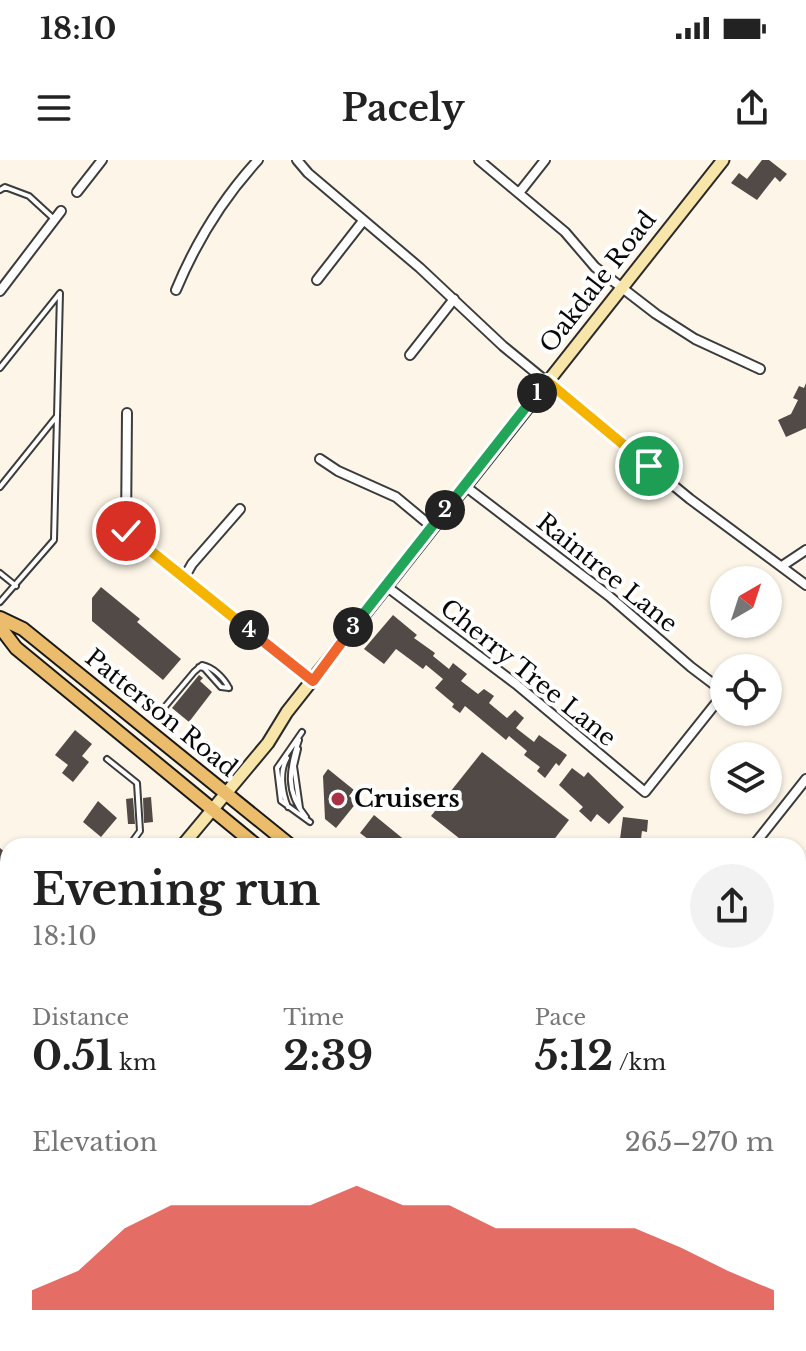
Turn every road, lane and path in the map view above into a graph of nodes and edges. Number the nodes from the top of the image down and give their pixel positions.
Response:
1 (102, 160) edge
2 (258, 160) edge
3 (297, 160) edge
4 (479, 160) edge
5 (545, 160) edge
6 (723, 160) edge
7 (0, 190) edge
8 (77, 192) dead end
9 (519, 193) junction
10 (58, 215) joint
11 (363, 221) junction
12 (317, 280) dead end
13 (1, 287) edge
14 (621, 287) junction
15 (176, 290) dead end
16 (454, 299) junction
17 (410, 355) dead end
18 (0, 368) edge
19 (760, 369) dead end
20 (547, 381) junction
21 (127, 413) dead end
22 (59, 414) junction
23 (320, 459) dead end
24 (465, 486) junction
25 (0, 487) edge
26 (240, 509) dead end
27 (432, 527) junction
28 (806, 550) edge
29 (782, 566) junction
30 (0, 573) edge
31 (184, 578) junction
32 (806, 585) edge
33 (16, 586) junction
34 (386, 586) junction
35 (0, 602) edge
36 (0, 618) edge
37 (0, 627) edge
38 (313, 681) junction
39 (710, 681) edge
40 (229, 688) dead end
41 (163, 709) dead end
42 (710, 710) edge
43 (107, 759) dead end
44 (806, 779) edge
45 (226, 794) junction
46 (212, 810) junction
47 (302, 812) joint
48 (135, 838) edge
49 (189, 838) edge
50 (247, 838) edge
51 (281, 838) edge
52 (759, 838) edge

1 - 8 street
2 - 15 street
3 - 11 street
4 - 9 street
5 - 9 street
6 - 14 street, Oakdale Road
7 - 10 lane
9 - 14 street
10 - 13 street
11 - 12 street
11 - 16 street
14 - 19 street
14 - 20 street, Oakdale Road
16 - 17 street
16 - 20 street
18 - 22 lane
20 - 24 street, Oakdale Road
20 - 29 street
21 - 31 street
22 - 25 lane
22 - 33 lane
23 - 27 street
24 - 27 street, Oakdale Road
24 - 39 street, Raintree Lane
26 - 31 street
27 - 34 street, Oakdale Road
28 - 29 street
29 - 32 street
30 - 33 lane
31 - 38 street
33 - 35 lane
34 - 38 street, Oakdale Road
34 - 42 street, Cherry Tree Lane
36 - 45 main road, Patterson Road
37 - 46 main road, Patterson Road
38 - 45 street, Oakdale Road
40 - 41 lane
43 - 48 lane
44 - 52 street
45 - 46 street, Oakdale Road
45 - 51 main road, Patterson Road
46 - 49 street, Oakdale Road
46 - 50 main road, Patterson Road
47 - 47 lane

